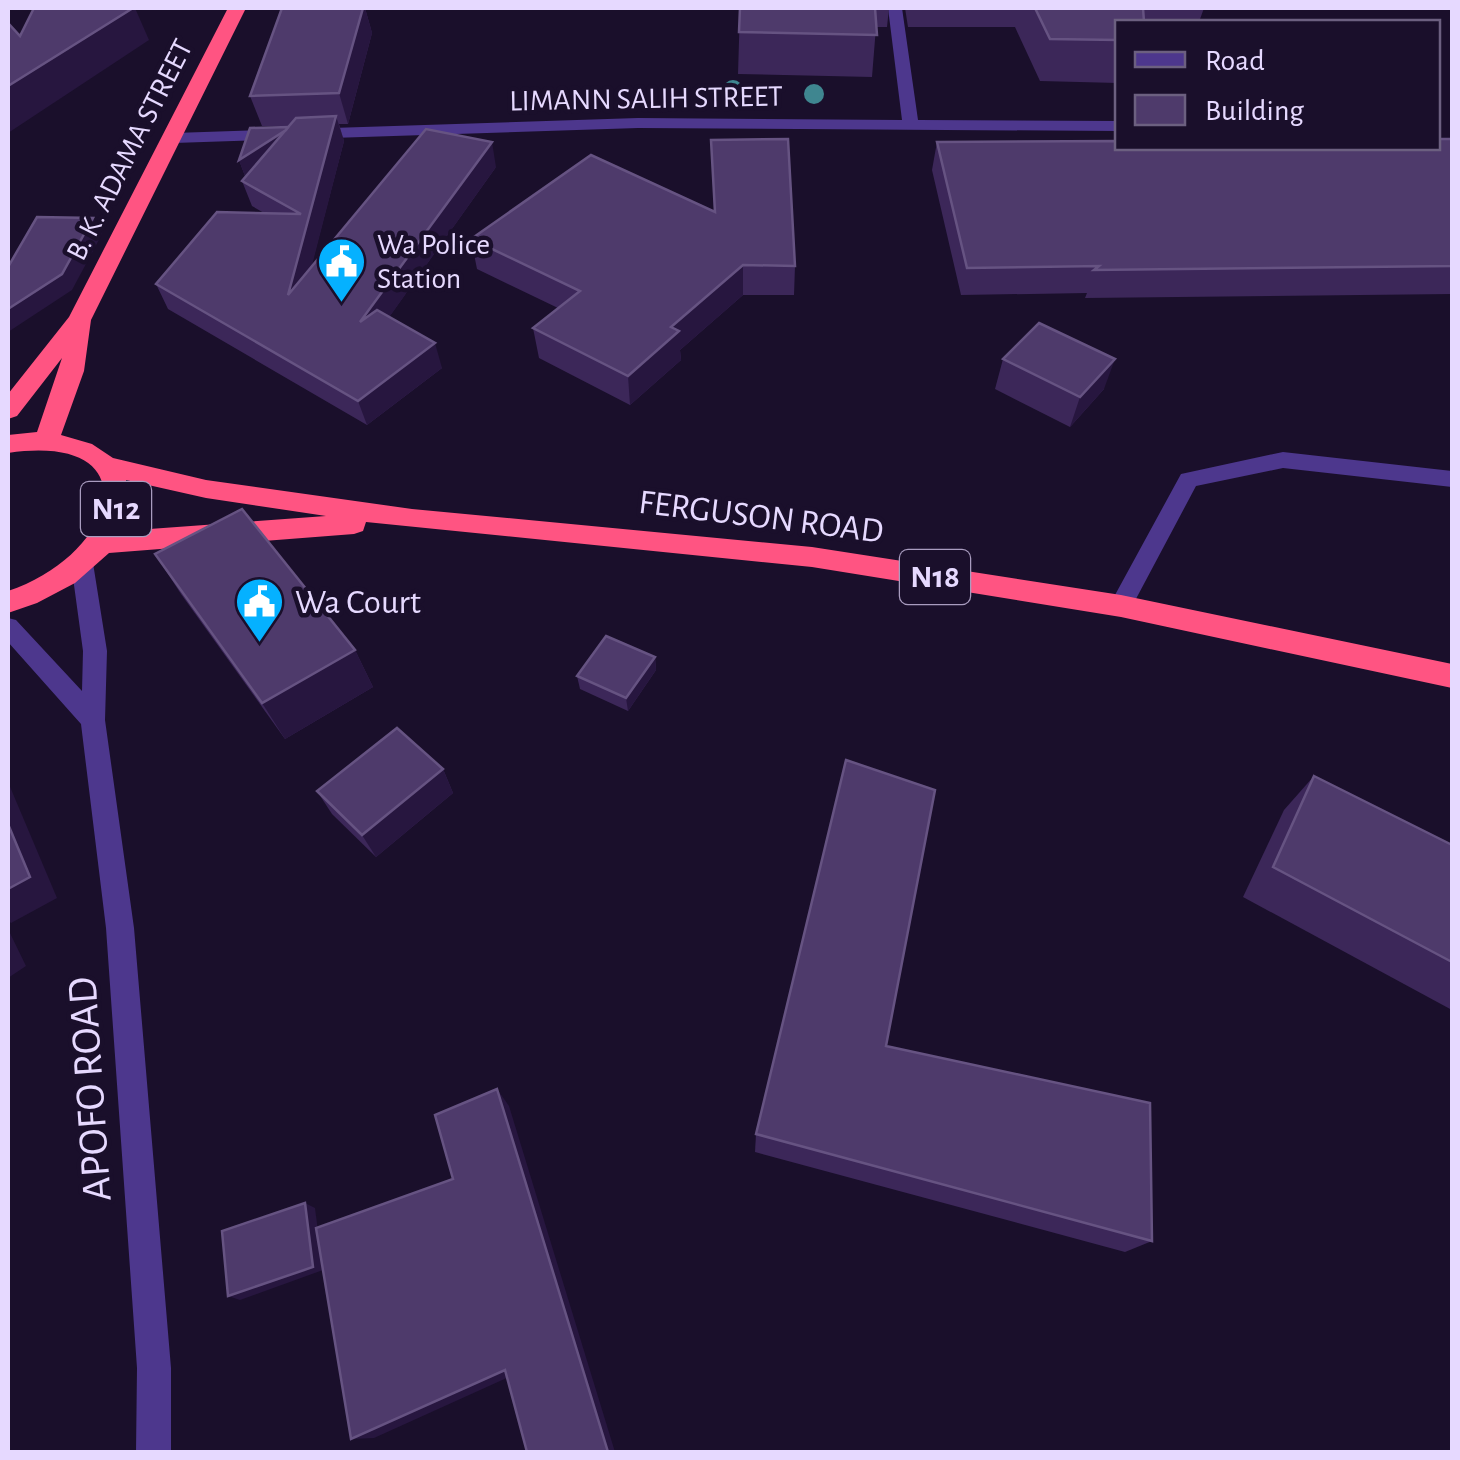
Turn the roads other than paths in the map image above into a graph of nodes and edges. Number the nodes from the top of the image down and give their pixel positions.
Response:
1 (237, 8) edge
2 (895, 8) edge
3 (910, 126) junction
4 (1115, 126) edge
5 (174, 138) junction
6 (80, 320) junction
7 (8, 410) edge
8 (46, 442) junction
9 (8, 444) edge
10 (106, 466) junction
11 (1452, 478) edge
12 (412, 519) junction
13 (101, 543) junction
14 (82, 563) junction
15 (8, 602) edge
16 (1121, 606) junction
17 (8, 627) edge
18 (1452, 676) edge
19 (93, 720) junction
20 (154, 1452) edge

1 - 5 highway, B. K. ADAMA STREET
2 - 3 street
3 - 4 street, LIMANN SALIH STREET
3 - 5 street, LIMANN SALIH STREET
5 - 6 highway, B. K. ADAMA STREET
6 - 7 highway, B. K. ADAMA STREET
6 - 8 highway, B. K. ADAMA STREET
8 - 9 highway, N12
8 - 10 highway, N12
10 - 12 highway, FERGUSON ROAD / N18
10 - 13 highway, N12
11 - 16 street
12 - 13 highway, FERGUSON ROAD / N18
12 - 16 highway, FERGUSON ROAD / N18
13 - 14 highway, N12
14 - 15 highway, N12
14 - 19 street, APOFO ROAD
16 - 18 highway, FERGUSON ROAD / N18
17 - 19 street
19 - 20 street, APOFO ROAD

